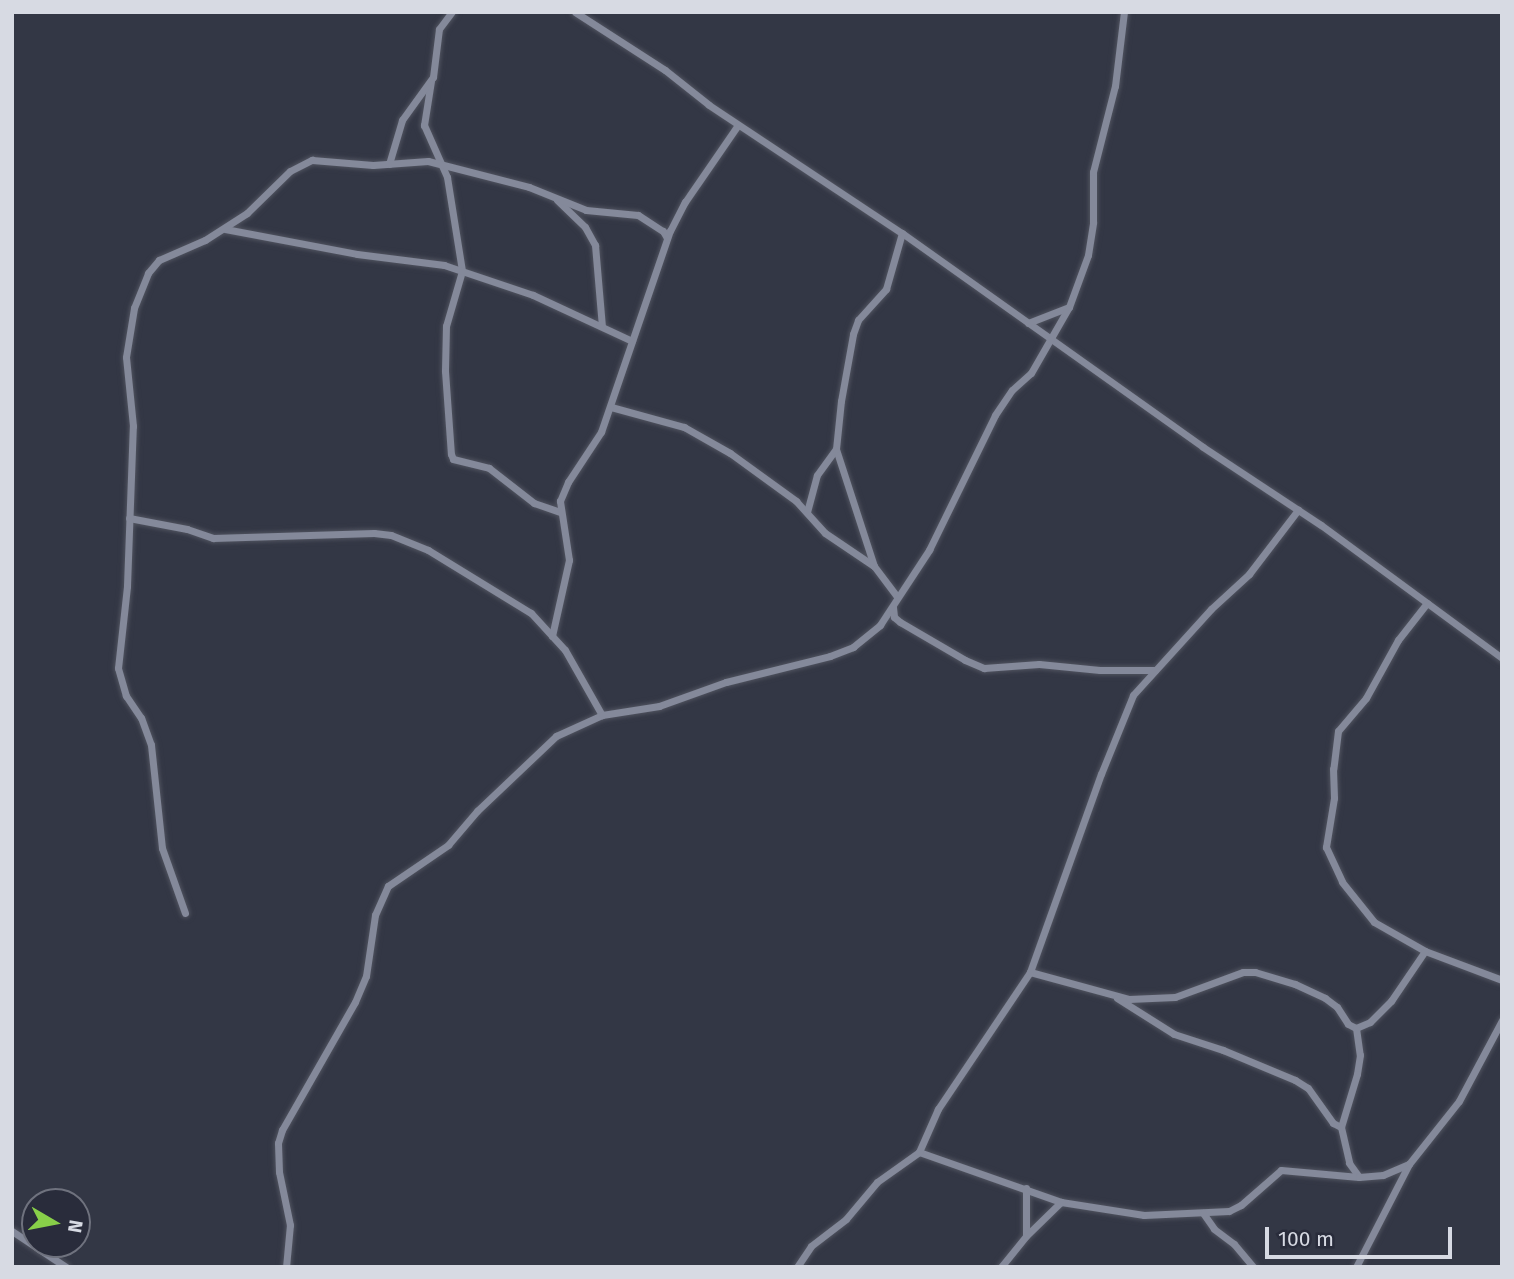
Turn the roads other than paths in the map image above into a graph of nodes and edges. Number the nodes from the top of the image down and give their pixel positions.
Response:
1 (452, 12) edge
2 (575, 12) edge
3 (1124, 12) edge
4 (431, 81) junction
5 (738, 125) junction
6 (389, 164) junction
7 (443, 165) junction
8 (554, 197) junction
9 (224, 229) junction
10 (902, 233) junction
11 (667, 238) junction
12 (461, 271) junction
13 (1069, 307) junction
14 (1028, 323) junction
15 (602, 326) junction
16 (1052, 339) junction
17 (632, 341) junction
18 (611, 407) junction
19 (836, 449) junction
20 (1297, 510) junction
21 (560, 512) junction
22 (807, 512) junction
23 (129, 518) junction
24 (874, 566) junction
25 (897, 596) junction
26 (1427, 603) junction
27 (892, 606) junction
28 (552, 636) junction
29 (1502, 658) edge
30 (1155, 670) junction
31 (602, 715) junction
32 (185, 912) dead end
33 (1425, 951) junction
34 (1030, 972) junction
35 (1502, 980) edge
36 (1116, 998) junction
37 (1502, 1020) edge
38 (1356, 1028) junction
39 (1341, 1127) junction
40 (919, 1152) junction
41 (1409, 1164) junction
42 (1359, 1177) junction
43 (1026, 1188) junction
44 (1061, 1202) junction
45 (1203, 1213) junction
46 (12, 1231) edge
47 (1026, 1236) junction
48 (66, 1267) edge
49 (286, 1267) edge
50 (797, 1267) edge
51 (1001, 1267) edge
52 (1253, 1267) edge
53 (1356, 1267) edge

1 - 4 street
2 - 5 street
3 - 13 street
4 - 6 street
4 - 7 street
5 - 10 street
5 - 11 street
6 - 7 street
6 - 9 street
7 - 8 street
7 - 12 street
8 - 11 street
8 - 15 street
9 - 12 street
9 - 23 street
10 - 14 street
10 - 19 street
11 - 17 street
12 - 15 street
12 - 21 street
13 - 14 street
13 - 16 street
14 - 16 street
15 - 17 street
16 - 20 street
16 - 25 street
17 - 18 street
18 - 21 street
18 - 22 street
19 - 22 street
19 - 24 street
20 - 26 street
20 - 30 street
21 - 28 street
22 - 24 street
23 - 28 street
23 - 32 street
24 - 25 street
25 - 27 street
26 - 29 street
26 - 33 street
27 - 30 street
27 - 31 street
28 - 31 street
30 - 34 street
31 - 49 street
33 - 35 street
33 - 38 street
34 - 36 street
34 - 40 street
36 - 38 street
36 - 39 street
37 - 41 street
38 - 39 street
39 - 42 street
40 - 43 street
40 - 50 street
41 - 42 street
41 - 53 street
42 - 45 street
43 - 44 street
43 - 47 street
44 - 45 street
44 - 47 street
45 - 52 street
46 - 48 street
47 - 51 street

